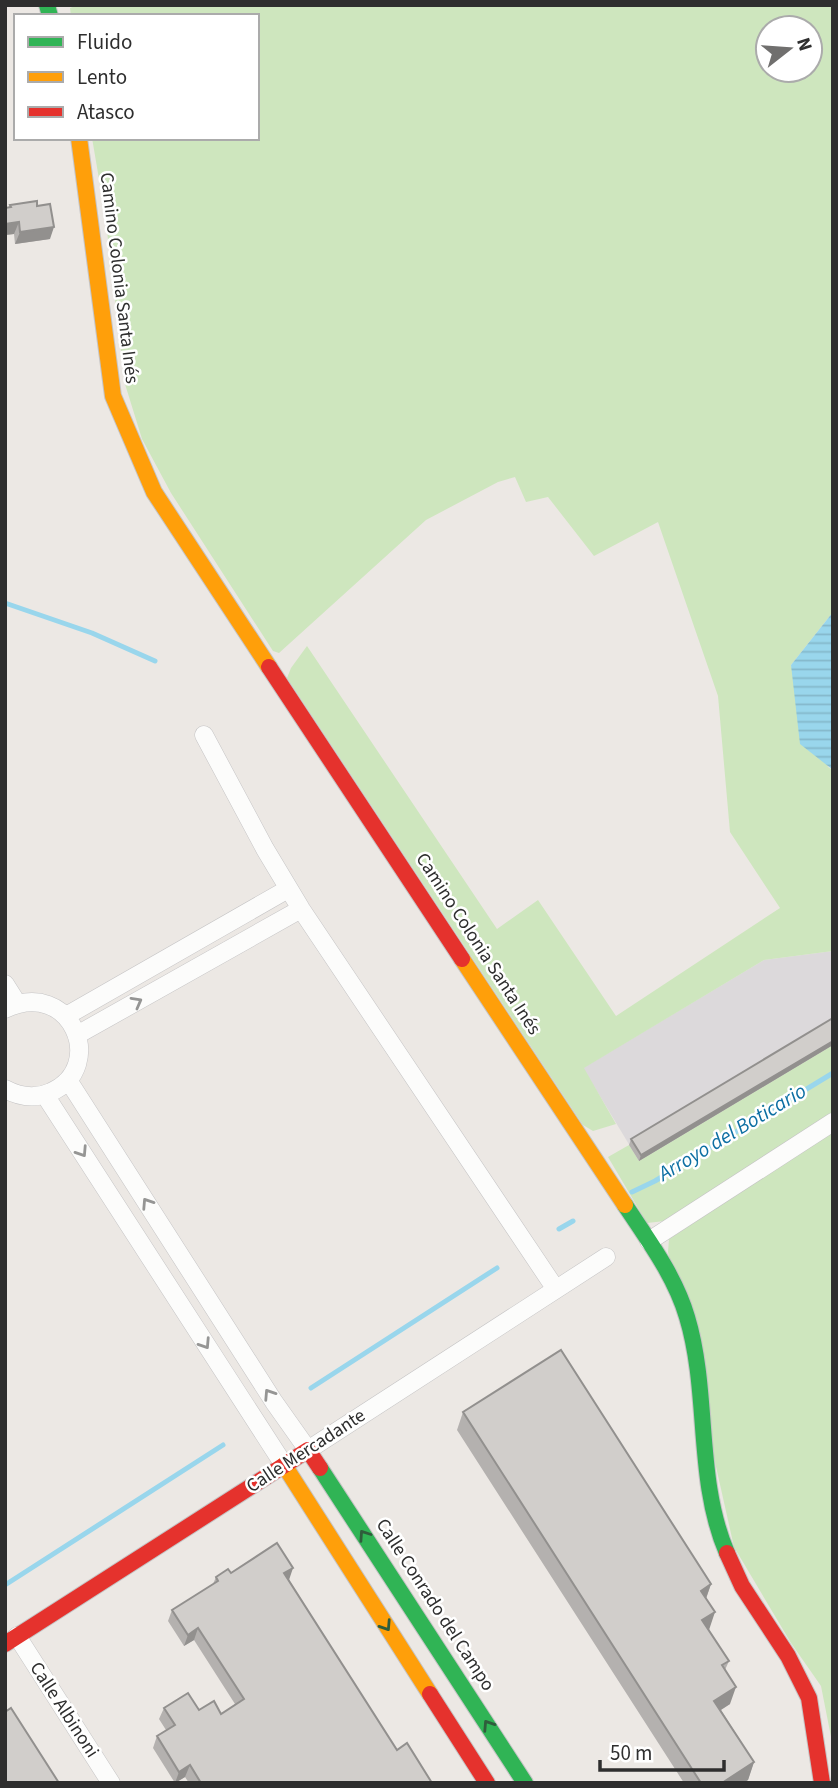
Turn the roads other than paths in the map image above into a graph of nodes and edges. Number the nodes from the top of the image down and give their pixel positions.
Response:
1 (79, 140) edge
2 (204, 735) dead end
3 (288, 889) junction
4 (301, 909) junction
5 (5, 984) edge
6 (11, 1006) edge
7 (66, 1016) junction
8 (77, 1035) junction
9 (68, 1080) junction
10 (5, 1088) edge
11 (45, 1095) junction
12 (833, 1122) edge
13 (649, 1241) junction
14 (606, 1257) dead end
15 (555, 1289) junction
16 (308, 1450) junction
17 (284, 1465) junction
18 (11, 1640) edge
19 (111, 1783) edge
20 (487, 1783) edge
21 (525, 1783) edge
22 (822, 1783) edge

1 - 13 main road, Camino Colonia Santa Inés
2 - 3 street
3 - 4 street
3 - 7 street
8 -> 4 street
4 - 15 street
5 - 6 street
6 - 7 street
7 - 8 street
8 - 9 street
9 - 11 street
16 -> 9 street
10 - 11 street
11 -> 17 street
12 - 13 street
13 - 22 main road, Camino Colonia Santa Inés
14 - 15 street, Calle Mercadante
15 - 16 street, Calle Mercadante
16 - 17 main road, Calle Mercadante
21 -> 16 main road, Calle Conrado del Campo
17 - 18 main road, Calle Mercadante
17 -> 20 main road
18 - 19 street, Calle Albinoni

